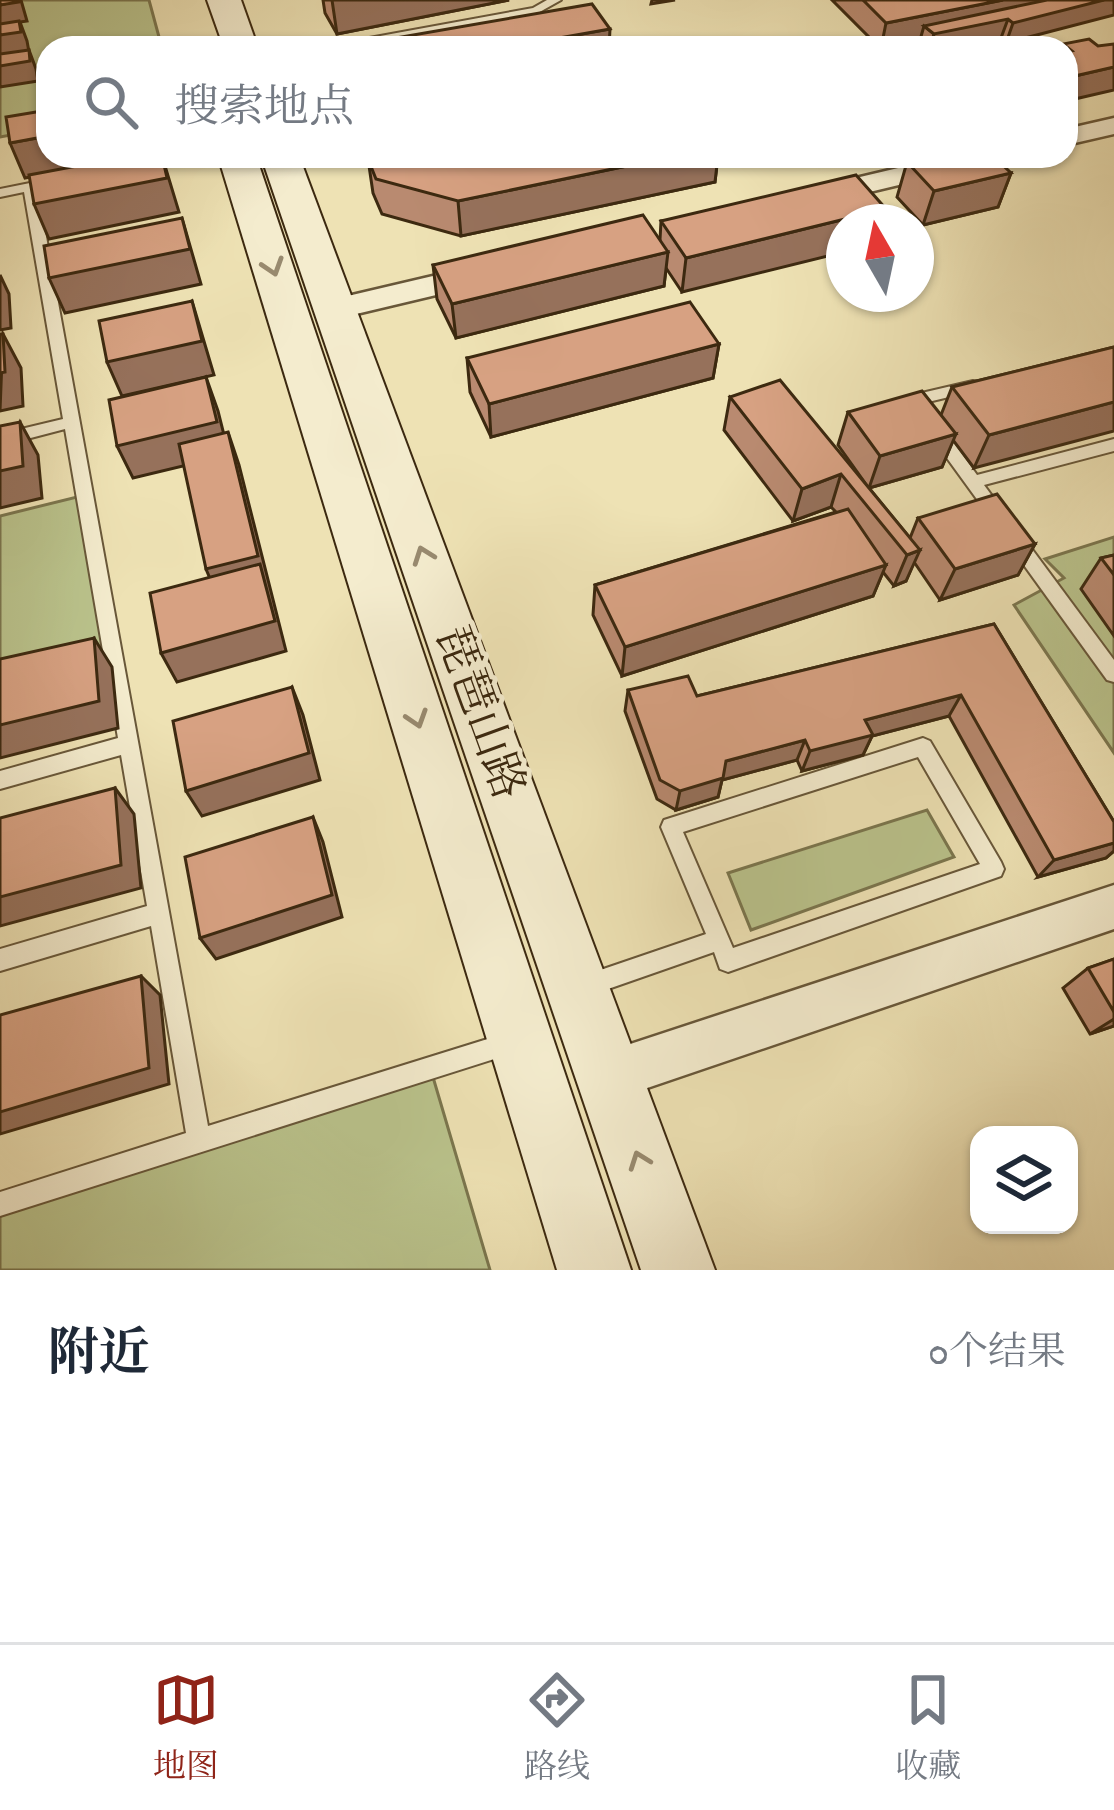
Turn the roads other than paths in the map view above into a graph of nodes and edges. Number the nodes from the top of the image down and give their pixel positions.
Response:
1 (224, 0) edge
2 (555, 0) edge
3 (238, 36) edge
4 (397, 36) edge
5 (1114, 126) edge
6 (1078, 134) edge
7 (241, 168) edge
8 (284, 168) edge
9 (934, 168) edge
10 (0, 193) edge
11 (776, 205) edge
12 (521, 266) edge
13 (335, 309) junction
14 (1002, 379) edge
15 (72, 422) junction
16 (0, 440) edge
17 (1114, 446) edge
18 (973, 482) junction
19 (1114, 674) edge
20 (129, 744) junction
21 (0, 780) edge
22 (1114, 907) edge
23 (159, 913) junction
24 (719, 940) junction
25 (0, 960) edge
26 (578, 989) junction
27 (520, 1040) junction
28 (609, 1076) junction
29 (200, 1139) junction
30 (0, 1204) edge
31 (594, 1270) edge
32 (678, 1270) edge

1 - 3 main road
2 - 4 lane
5 - 6 street
7 -> 27 main road, 琵琶山路
8 - 13 main road, 琵琶山路
9 - 11 street
10 - 15 lane
12 - 13 street
26 -> 13 main road, 琵琶山路
14 - 18 lane
15 - 16 lane
15 - 20 lane
17 - 18 lane
18 - 19 lane
20 - 21 lane
20 - 23 lane
22 - 28 street
23 - 25 lane
23 - 29 lane
24 - 24 lane
24 - 26 lane
26 - 28 main road, 琵琶山路
27 - 29 lane
27 - 31 main road, 琵琶山路
32 -> 28 main road, 琵琶山路
29 - 30 lane

